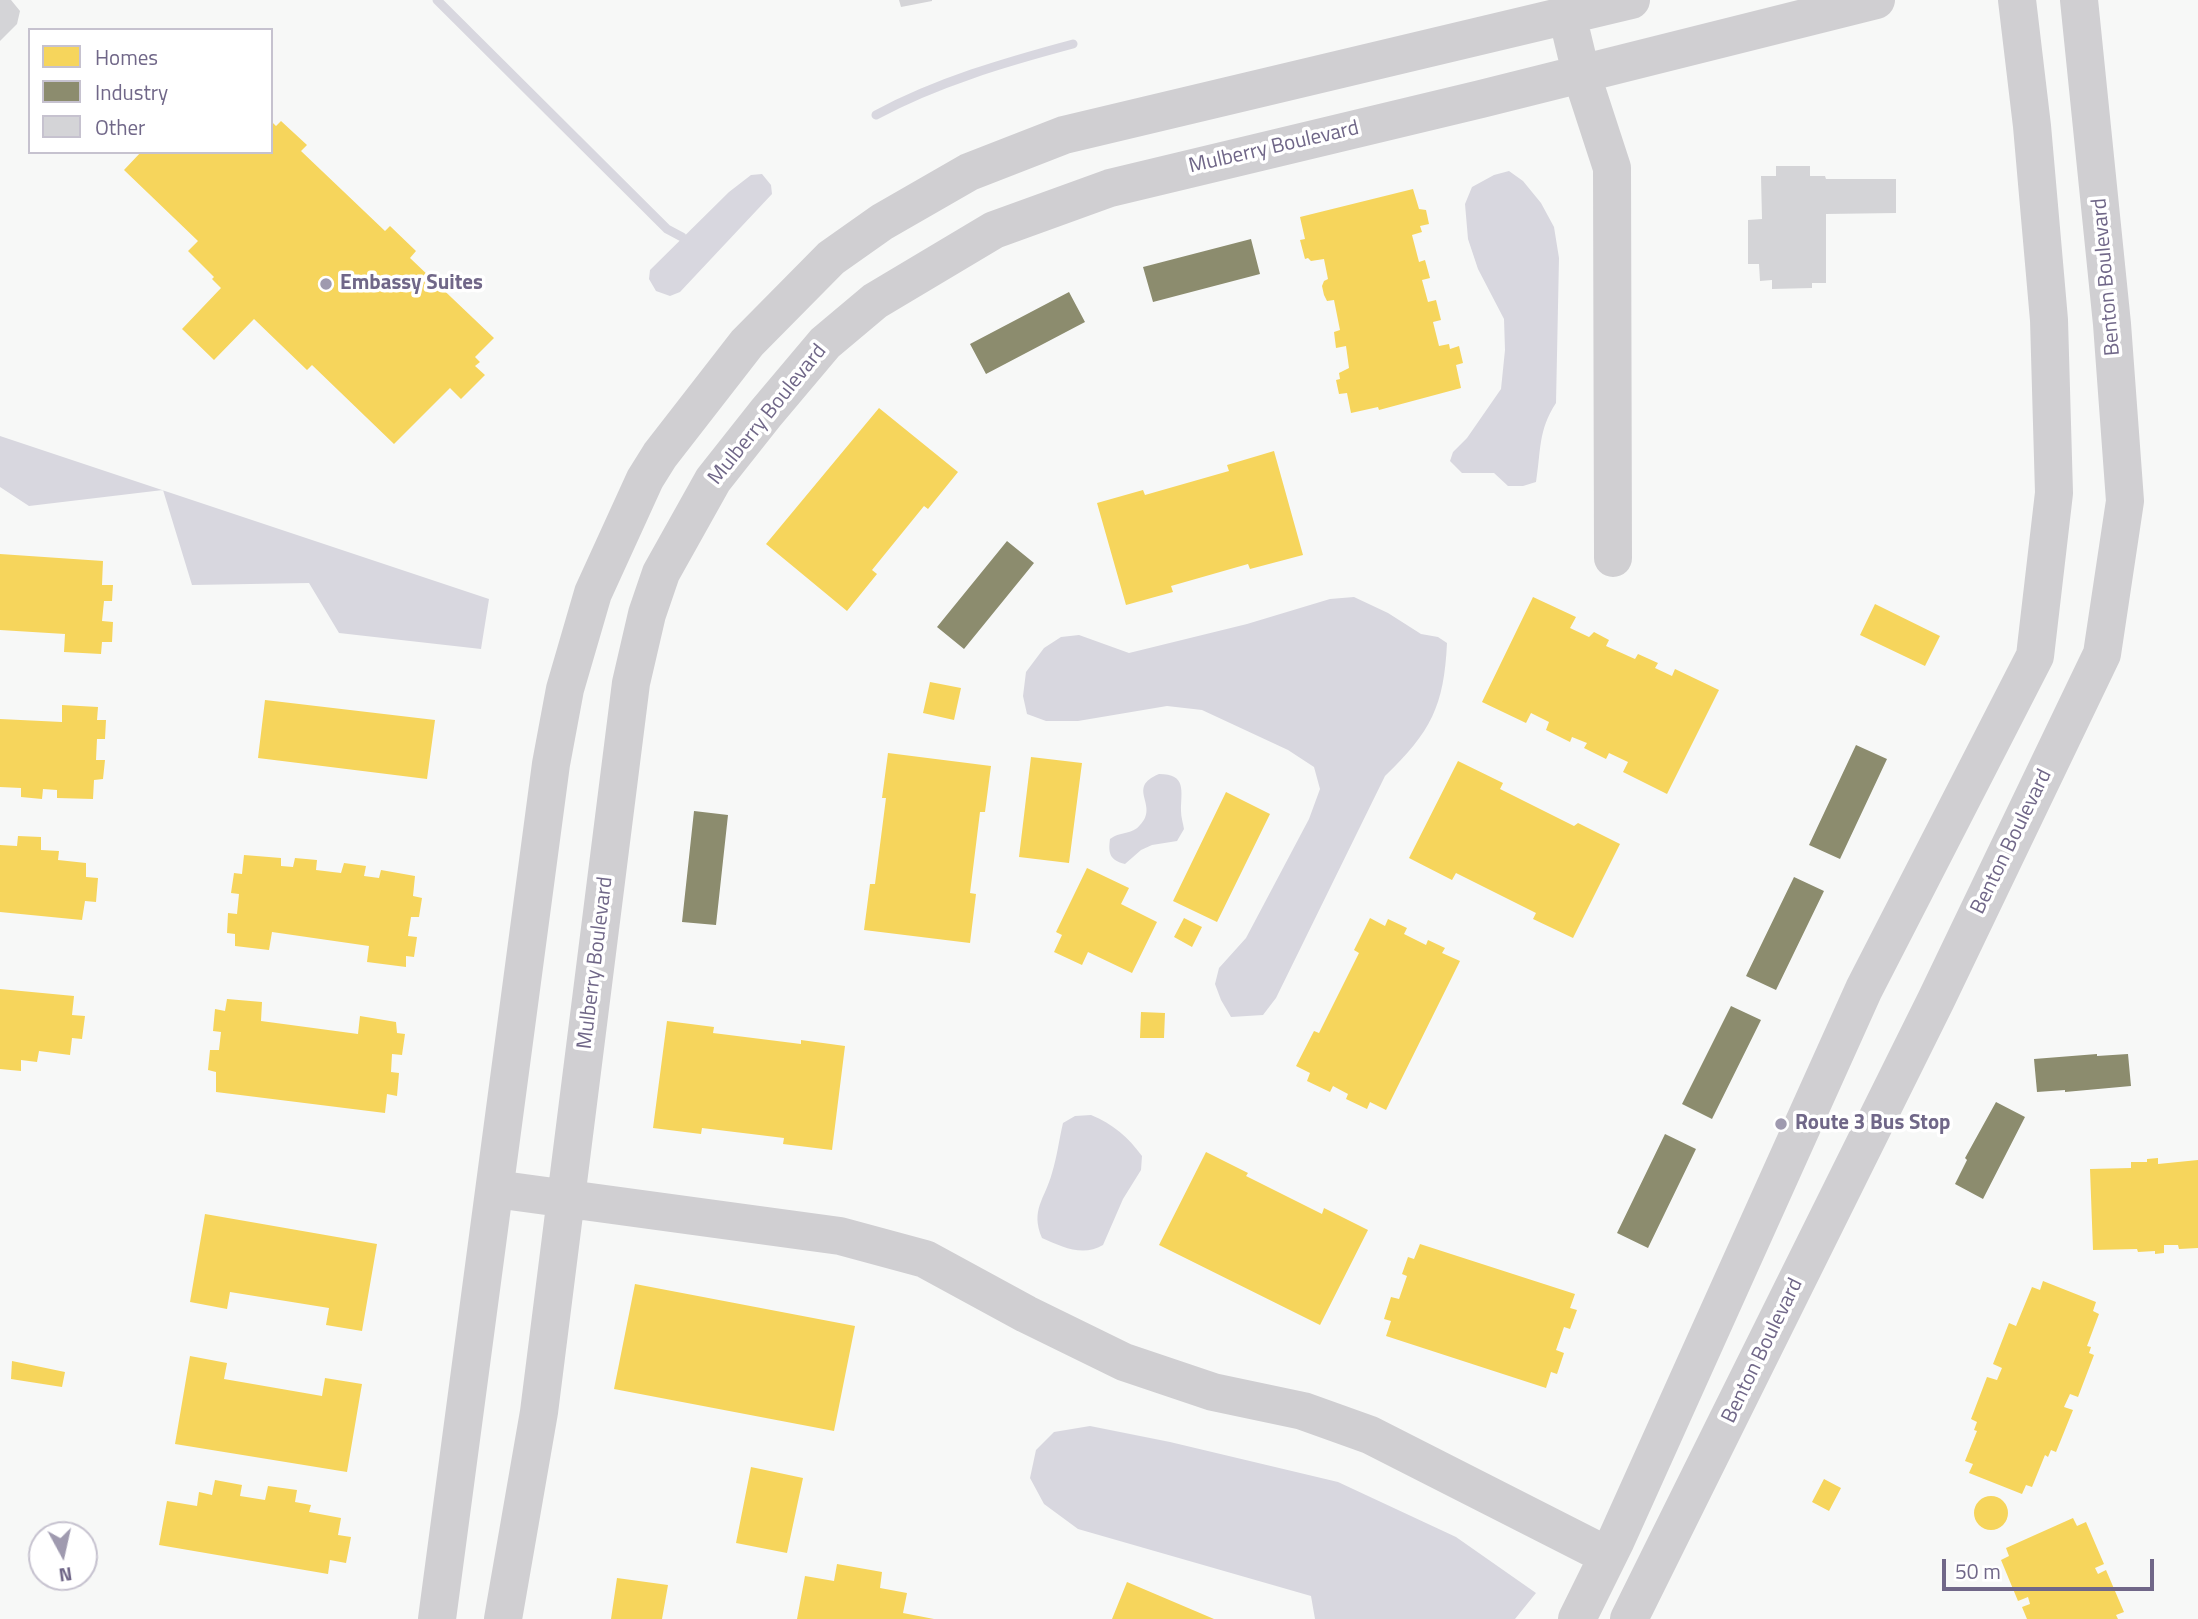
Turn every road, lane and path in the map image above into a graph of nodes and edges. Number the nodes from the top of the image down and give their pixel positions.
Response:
1 (1631, 0) edge
2 (1876, 0) edge
3 (2017, 0) edge
4 (2079, 0) edge
5 (1567, 15) junction
6 (1581, 73) junction
7 (1613, 558) dead end
8 (495, 1189) junction
9 (566, 1200) junction
10 (1608, 1556) junction
11 (438, 1619) edge
12 (503, 1619) edge
13 (1577, 1619) edge
14 (1629, 1619) edge

1 - 5 street
2 - 6 street, Mulberry Boulevard
3 - 10 street
4 - 14 street, Benton Boulevard
5 - 6 street
5 - 8 street
6 - 7 street
6 - 9 street, Mulberry Boulevard
8 - 9 street
8 - 11 street
9 - 10 street
9 - 12 street, Mulberry Boulevard
10 - 13 street

